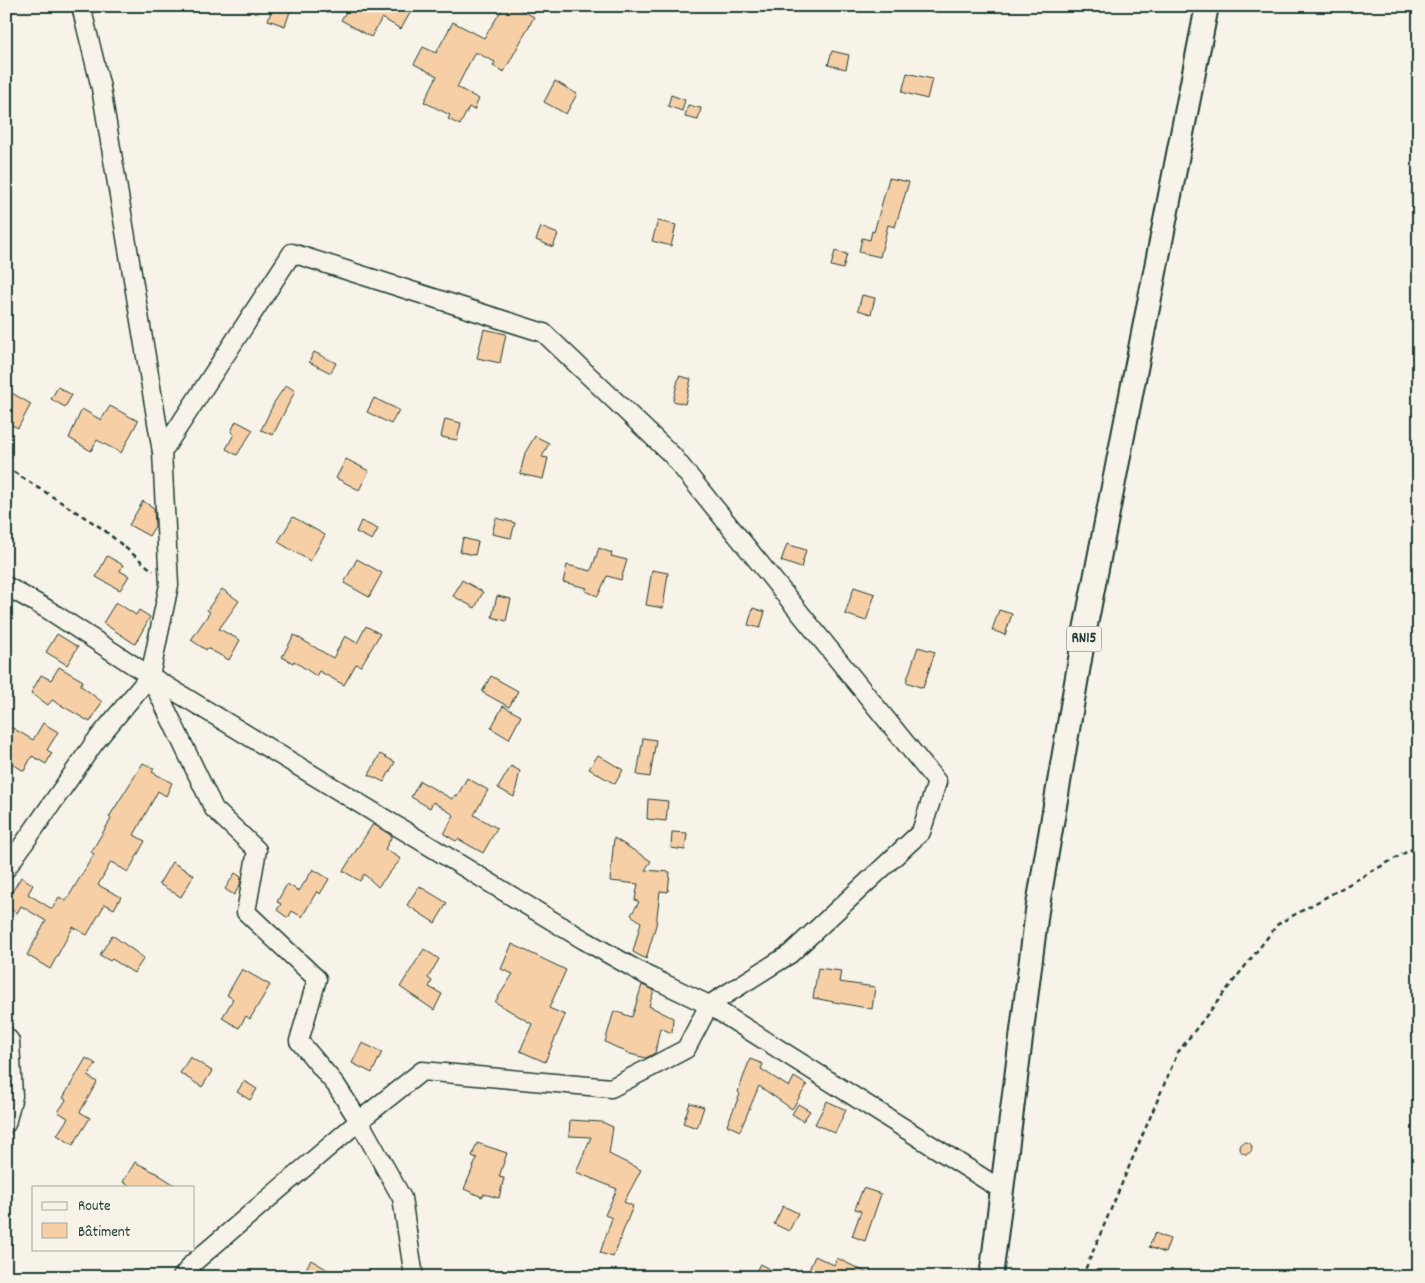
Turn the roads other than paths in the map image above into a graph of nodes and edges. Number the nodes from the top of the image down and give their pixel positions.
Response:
1 (81, 6) edge
2 (1207, 6) edge
3 (162, 452) junction
4 (6, 586) edge
5 (150, 676) junction
6 (7, 865) edge
7 (709, 1005) junction
8 (6, 1036) edge
9 (359, 1121) junction
10 (6, 1124) edge
11 (1002, 1190) junction
12 (182, 1277) edge
13 (414, 1277) edge
14 (991, 1277) edge

1 - 3 street
2 - 11 main road, RN15
3 - 5 street
3 - 7 street
4 - 5 street
5 - 6 street
5 - 7 street
5 - 9 street
7 - 9 street
7 - 11 street
8 - 10 street
9 - 12 street
9 - 13 street
11 - 14 main road, RN15

